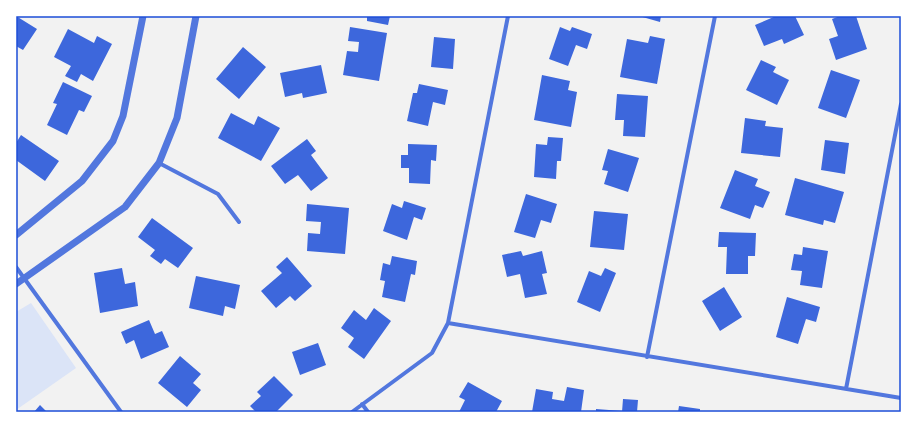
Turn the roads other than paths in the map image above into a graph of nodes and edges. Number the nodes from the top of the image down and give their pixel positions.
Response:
1 (143, 16) edge
2 (196, 16) edge
3 (508, 16) edge
4 (715, 16) edge
5 (901, 104) edge
6 (159, 163) junction
7 (239, 222) dead end
8 (16, 235) edge
9 (16, 267) edge
10 (24, 279) junction
11 (16, 284) edge
12 (448, 323) junction
13 (647, 357) junction
14 (846, 389) junction
15 (901, 398) edge
16 (362, 404) junction
17 (121, 412) edge
18 (352, 412) edge
19 (368, 412) edge

1 - 8 street
2 - 6 street
3 - 12 street
4 - 13 street
5 - 14 street
6 - 7 street
6 - 10 street
9 - 10 street
10 - 11 street
10 - 17 street
12 - 13 street
12 - 16 street
13 - 14 street
14 - 15 street
16 - 18 street
16 - 19 street

